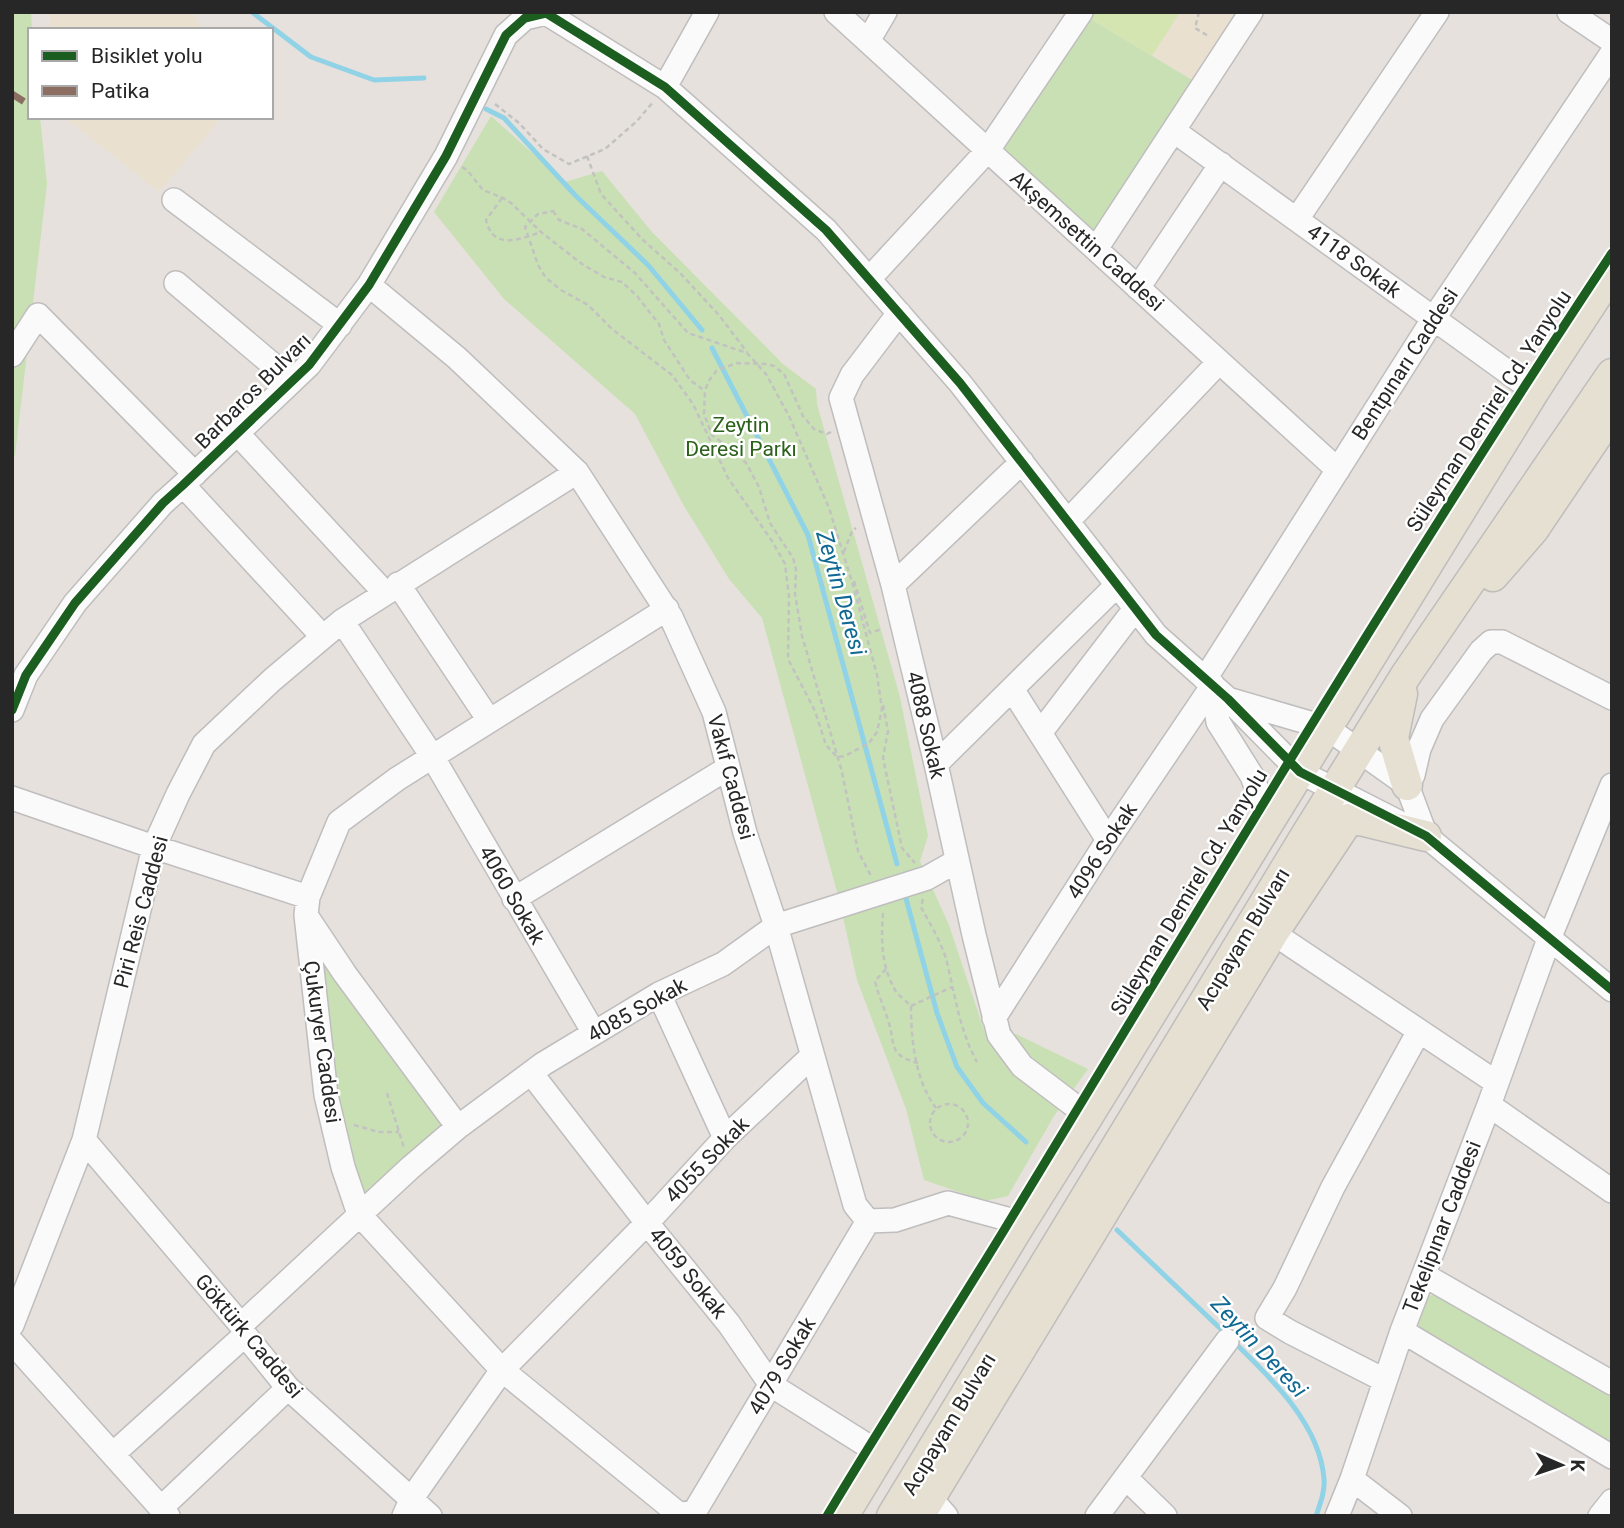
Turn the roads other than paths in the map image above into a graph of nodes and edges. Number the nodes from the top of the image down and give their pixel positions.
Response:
1 (707, 12) edge
2 (836, 12) edge
3 (885, 12) edge
4 (1081, 12) edge
5 (1251, 12) edge
6 (1437, 12) edge
7 (1569, 12) edge
8 (535, 14) edge
9 (868, 41) junction
10 (1612, 41) edge
11 (1612, 53) edge
12 (665, 87) junction
13 (1174, 131) junction
14 (988, 150) junction
15 (1221, 164) junction
16 (174, 200) dead end
17 (1297, 219) junction
18 (1096, 249) junction
19 (1612, 272) edge
20 (869, 279) junction
21 (176, 283) dead end
22 (369, 285) junction
23 (1138, 288) junction
24 (899, 313) junction
25 (1434, 318) junction
26 (340, 325) junction
27 (12, 355) edge
28 (1219, 362) junction
29 (1612, 374) edge
30 (292, 381) junction
31 (1534, 391) junction
32 (1612, 414) edge
33 (237, 433) junction
34 (1022, 462) junction
35 (1338, 470) junction
36 (577, 472) junction
37 (189, 480) junction
38 (1068, 521) junction
39 (893, 585) junction
40 (1117, 585) junction
41 (391, 589) junction
42 (667, 609) junction
43 (1135, 609) junction
44 (342, 621) junction
45 (323, 637) junction
46 (1406, 675) junction
47 (1215, 688) junction
48 (1012, 689) junction
49 (1612, 698) edge
50 (12, 710) edge
51 (489, 720) junction
52 (1327, 729) junction
53 (1040, 733) junction
54 (1359, 751) junction
55 (432, 757) junction
56 (936, 764) junction
57 (728, 768) junction
58 (1300, 772) junction
59 (1407, 785) junction
60 (1612, 785) edge
61 (1335, 789) junction
62 (12, 798) edge
63 (1349, 819) junction
64 (1269, 822) junction
65 (1308, 832) junction
66 (1426, 836) junction
67 (1108, 840) junction
68 (154, 847) junction
69 (957, 861) junction
70 (514, 899) junction
71 (307, 906) junction
72 (776, 926) junction
73 (1273, 933) junction
74 (1549, 939) junction
75 (1610, 987) edge
76 (659, 994) junction
77 (994, 1018) junction
78 (1419, 1031) junction
79 (594, 1033) junction
80 (813, 1056) junction
81 (531, 1073) junction
82 (1497, 1083) junction
83 (1489, 1105) junction
84 (1088, 1116) junction
85 (458, 1127) junction
86 (725, 1138) junction
87 (84, 1140) junction
88 (1612, 1191) edge
89 (355, 1217) junction
90 (868, 1221) junction
91 (647, 1223) junction
92 (1019, 1226) junction
93 (1424, 1275) junction
94 (12, 1325) edge
95 (243, 1330) junction
96 (1402, 1331) junction
97 (1227, 1341) dead end
98 (12, 1342) edge
99 (509, 1363) junction
100 (1384, 1380) junction
101 (1612, 1383) edge
102 (771, 1385) junction
103 (288, 1388) junction
104 (868, 1446) dead end
105 (113, 1454) junction
106 (1612, 1457) edge
107 (1126, 1478) junction
108 (1352, 1479) junction
109 (1612, 1501) edge
110 (408, 1507) edge
111 (932, 1510) edge
112 (164, 1512) edge
113 (689, 1514) edge
114 (430, 1516) edge
115 (844, 1516) edge
116 (892, 1516) edge
117 (1097, 1516) edge
118 (1165, 1516) edge
119 (1337, 1516) edge
120 (1400, 1516) edge
121 (1600, 1516) edge

1 - 12 street
2 - 9 street, Akşemsettin Caddesi
3 - 9 street
4 - 14 street
5 - 13 street
6 - 17 street
7 - 10 street
8 - 12 street
8 - 22 street, Barbaros Bulvarı
9 - 14 street, Akşemsettin Caddesi
11 - 25 street, Bentpınarı Caddesi
12 - 20 street
13 - 15 street, 4118 Sokak
13 - 18 street
14 - 18 street, Akşemsettin Caddesi
14 - 20 street
15 - 17 street, 4118 Sokak
15 - 23 street
16 - 26 street
17 - 25 street, 4118 Sokak
18 - 23 street, Akşemsettin Caddesi
19 - 31 main road, Acıpayam Bulvarı
20 - 24 street
21 - 30 street
22 - 26 street, Barbaros Bulvarı
22 - 36 street, Vakıf Caddesi
23 - 28 street, Akşemsettin Caddesi
24 - 34 street
24 - 39 street, 4088 Sokak
25 - 31 street, 4118 Sokak
25 - 35 street, Bentpınarı Caddesi
26 - 30 street, Barbaros Bulvarı
27 - 37 street
28 - 35 street, Akşemsettin Caddesi
28 - 38 street
29 - 46 main road, Acıpayam Bulvarı
30 - 33 street, Barbaros Bulvarı
31 - 52 main road, Acıpayam Bulvarı
32 - 46 main road
33 - 37 street, Barbaros Bulvarı
33 - 41 street
34 - 38 street
34 - 39 street
35 - 47 street, Bentpınarı Caddesi
36 - 41 street, Piri Reis Caddesi
36 - 42 street, Vakıf Caddesi
37 - 45 street
37 - 50 street, Barbaros Bulvarı
38 - 40 street
39 - 56 street, 4088 Sokak
40 - 43 street
40 - 48 street
41 - 44 street, Piri Reis Caddesi
41 - 51 street
42 - 51 street, Çukuryer Caddesi
42 - 57 street, Vakıf Caddesi
43 - 47 street
43 - 53 street
44 - 45 street, Piri Reis Caddesi
44 - 55 street, 4060 Sokak
45 - 68 street, Piri Reis Caddesi
46 - 54 main road, Acıpayam Bulvarı
46 - 59 main road
47 - 52 street
47 - 58 street
47 - 64 street
47 - 67 street, 4096 Sokak
48 - 53 street
48 - 56 street
49 - 59 street
51 - 55 street, Çukuryer Caddesi
52 - 54 street
52 - 58 main road, Acıpayam Bulvarı
53 - 67 street
54 - 59 street
54 - 61 main road, Acıpayam Bulvarı
55 - 70 street, 4060 Sokak
55 - 71 street, Çukuryer Caddesi
56 - 69 street, 4088 Sokak
57 - 70 street
57 - 72 street, Vakıf Caddesi
58 - 61 street
58 - 64 main road, Acıpayam Bulvarı
59 - 66 street
60 - 74 street, Tekelipınar Caddesi
61 - 65 main road, Acıpayam Bulvarı
61 - 66 street
62 - 68 street
63 - 65 main road
63 - 66 main road
63 - 73 main road
64 - 84 main road, Acıpayam Bulvarı
65 - 116 main road, Acıpayam Bulvarı
66 - 74 street
67 - 77 street, 4096 Sokak
68 - 71 street
68 - 87 street, Piri Reis Caddesi
69 - 72 street, 4085 Sokak
69 - 77 street, 4088 Sokak
70 - 79 street, 4060 Sokak
71 - 85 street
71 - 89 street, Çukuryer Caddesi
72 - 76 street, 4085 Sokak
72 - 80 street, Vakıf Caddesi
73 - 78 street
73 - 111 main road
74 - 75 street
74 - 82 street, Tekelipınar Caddesi
76 - 79 street, 4085 Sokak
76 - 86 street
77 - 84 street, 4088 Sokak
78 - 82 street
78 - 100 street
79 - 81 street, 4085 Sokak
80 - 86 street, 4055 Sokak
80 - 90 street, Vakıf Caddesi
81 - 85 street, 4085 Sokak
81 - 91 street, 4059 Sokak
82 - 83 street, Tekelipınar Caddesi
83 - 88 street
83 - 93 street, Tekelipınar Caddesi
84 - 92 main road, Acıpayam Bulvarı
85 - 89 street, 4085 Sokak
86 - 91 street, 4055 Sokak
87 - 94 street, Piri Reis Caddesi
87 - 95 street, Göktürk Caddesi
89 - 95 street, 4085 Sokak
89 - 99 street, Çukuryer Caddesi
90 - 92 street
90 - 102 street, 4079 Sokak
91 - 99 street, 4055 Sokak
91 - 102 street, 4059 Sokak
92 - 115 main road, Acıpayam Bulvarı
93 - 96 street, Tekelipınar Caddesi
93 - 101 street
95 - 103 street, Göktürk Caddesi
95 - 105 street, 4085 Sokak
96 - 100 street, Tekelipınar Caddesi
96 - 106 street
97 - 107 street
98 - 105 street
99 - 110 street, 4055 Sokak
99 - 113 street, Çukuryer Caddesi
100 - 108 street, Tekelipınar Caddesi
102 - 104 street, 4059 Sokak
102 - 113 street, 4079 Sokak
103 - 110 street, Göktürk Caddesi
103 - 112 street
105 - 112 street
107 - 117 street
107 - 118 street
108 - 119 street, Tekelipınar Caddesi
108 - 120 street
109 - 121 street
110 - 114 street, Göktürk Caddesi

